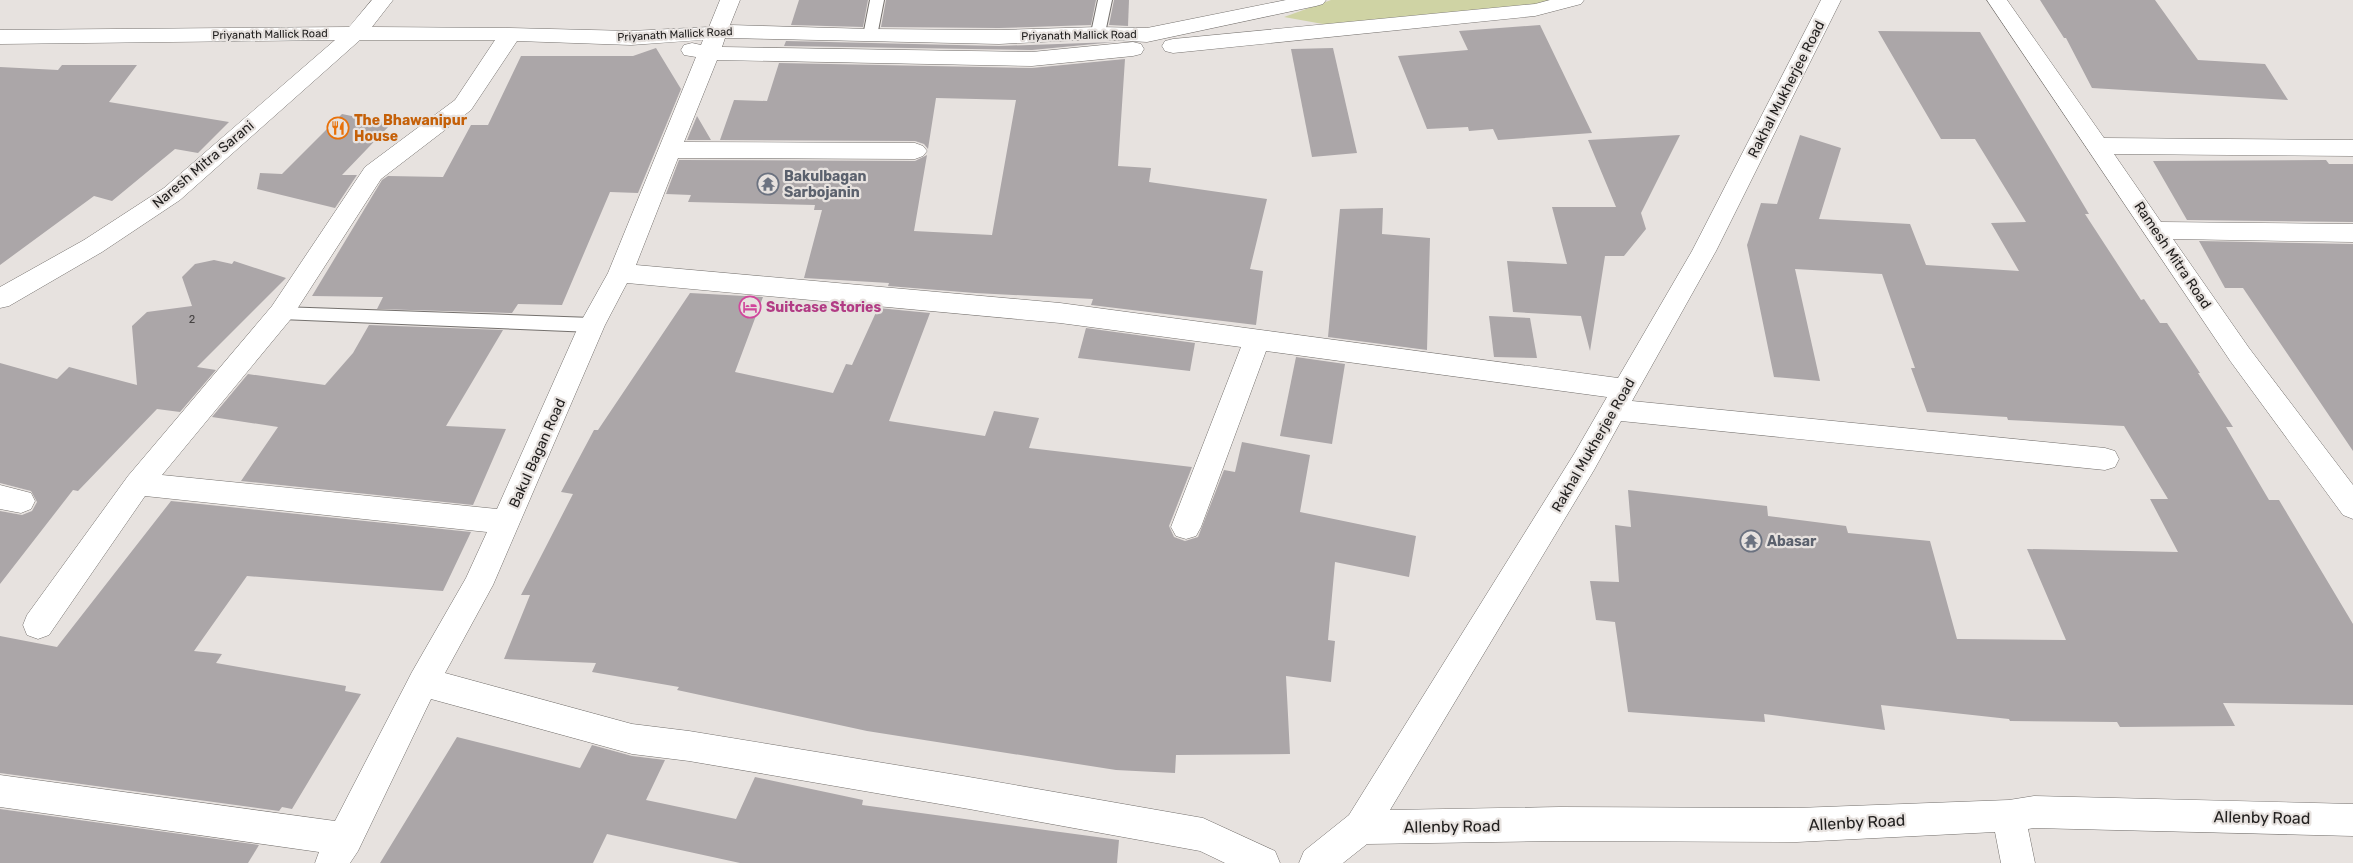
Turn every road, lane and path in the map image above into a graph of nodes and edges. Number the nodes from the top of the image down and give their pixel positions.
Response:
1 (383, 0) edge
2 (730, 0) edge
3 (877, 0) edge
4 (1105, 0) edge
5 (1314, 0) edge
6 (1574, 0) edge
7 (1831, 0) edge
8 (1997, 0) edge
9 (355, 33) junction
10 (510, 34) junction
11 (1098, 34) junction
12 (870, 36) junction
13 (0, 37) edge
14 (713, 42) junction
15 (2099, 146) junction
16 (2352, 148) edge
17 (670, 150) junction
18 (915, 151) dead end
19 (2156, 230) junction
20 (2353, 232) edge
21 (620, 273) junction
22 (0, 300) edge
23 (281, 313) junction
24 (592, 326) junction
25 (1256, 339) junction
26 (1619, 400) junction
27 (2105, 459) dead end
28 (138, 484) junction
29 (2353, 507) edge
30 (506, 522) junction
31 (1186, 527) dead end
32 (38, 625) dead end
33 (423, 682) junction
34 (0, 791) edge
35 (2009, 816) junction
36 (2353, 820) edge
37 (1361, 827) junction
38 (339, 851) edge
39 (1263, 863) edge
40 (1316, 863) edge
41 (2018, 863) edge

1 - 9 street, Naresh Mitra Sarani
2 - 14 street, Bakul Bagan Road
3 - 12 lane
4 - 11 lane
5 - 11 street, Priyanath Mallick Road
6 - 14 street
7 - 26 street, Rakhal Mukherjee Road
8 - 15 street, Ramesh Mitra Road
9 - 10 street, Priyanath Mallick Road
9 - 13 street, Priyanath Mallick Road
9 - 22 street, Naresh Mitra Sarani
10 - 14 street, Priyanath Mallick Road
10 - 23 street
11 - 12 street, Priyanath Mallick Road
12 - 14 street, Priyanath Mallick Road
14 - 17 street, Bakul Bagan Road
15 - 16 street
15 - 19 street, Ramesh Mitra Road
17 - 18 street
17 - 21 street, Bakul Bagan Road
19 - 20 street
19 - 29 street, Ramesh Mitra Road
21 - 24 street, Bakul Bagan Road
21 - 25 street
23 - 24 lane
23 - 28 street
24 - 30 street, Bakul Bagan Road
25 - 26 street
25 - 31 street
26 - 27 street
26 - 37 street, Rakhal Mukherjee Road
28 - 30 street
28 - 32 street
30 - 33 street, Bakul Bagan Road
33 - 38 street, Bakul Bagan Road
33 - 39 street
34 - 38 street
35 - 36 street, Allenby Road
35 - 37 street, Allenby Road
35 - 41 street
37 - 40 street, Rakhal Mukherjee Road

